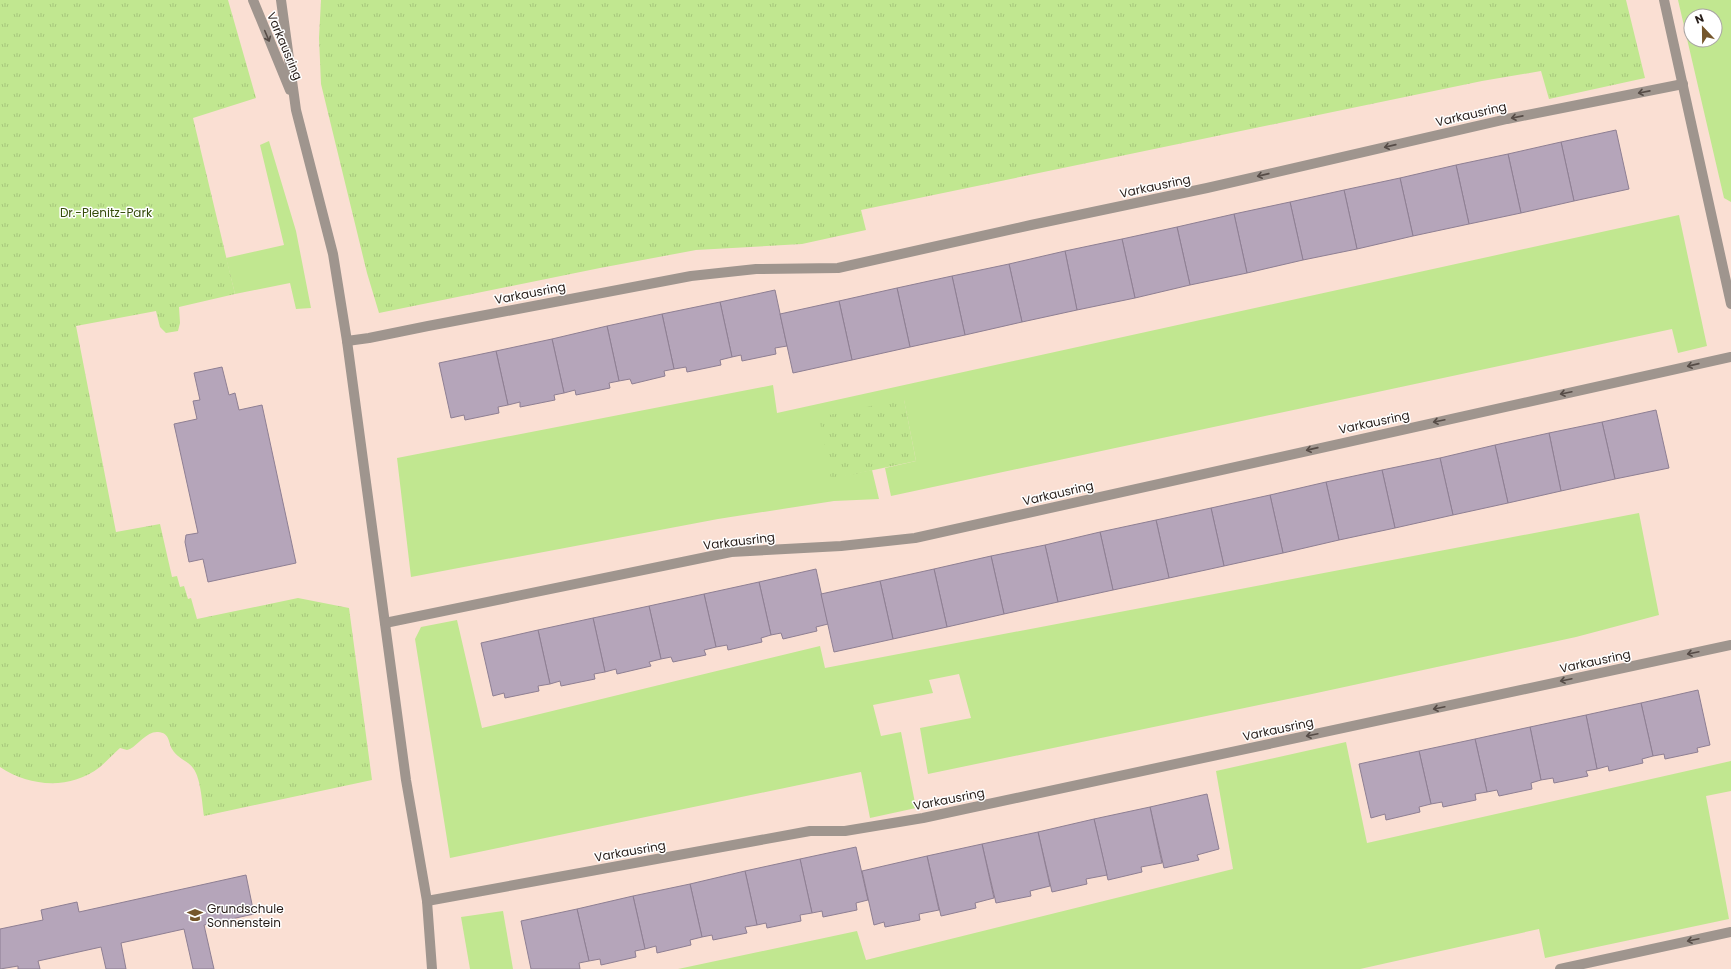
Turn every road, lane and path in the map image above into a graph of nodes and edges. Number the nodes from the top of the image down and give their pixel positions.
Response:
1 (253, 0) edge
2 (281, 0) edge
3 (1664, 0) edge
4 (1682, 84) junction
5 (295, 101) junction
6 (1731, 304) edge
7 (347, 341) junction
8 (1731, 357) edge
9 (385, 623) junction
10 (1731, 645) edge
11 (427, 901) junction
12 (1731, 932) edge
13 (432, 969) edge
14 (1560, 969) edge

1 -> 5 street, Varkausring
2 - 5 street, Varkausring
3 - 4 street
4 - 6 street
4 -> 7 street, Varkausring
5 - 7 street, Varkausring
7 - 9 street, Varkausring
8 -> 9 street, Varkausring
9 - 11 street, Varkausring
10 -> 11 street, Varkausring
11 - 13 street, Varkausring
12 -> 14 street

